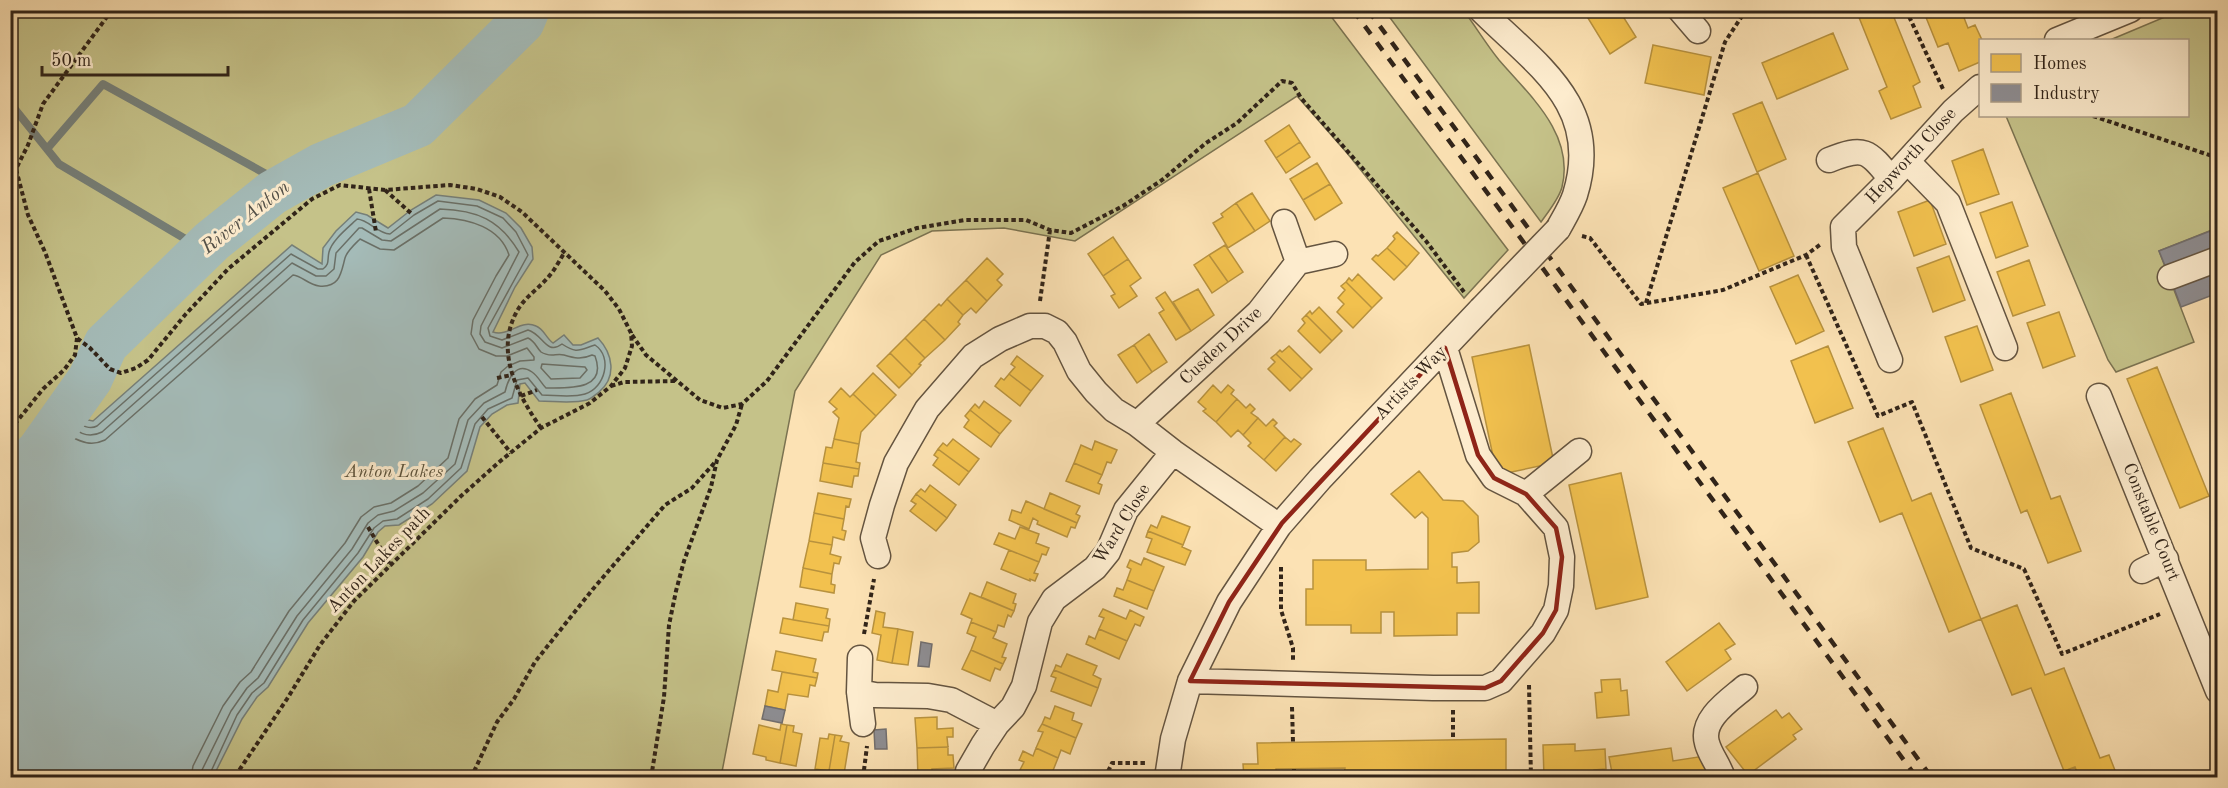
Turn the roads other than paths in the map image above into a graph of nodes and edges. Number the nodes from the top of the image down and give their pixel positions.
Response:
1 (1481, 10) edge
2 (1680, 10) edge
3 (2115, 13) edge
4 (1698, 31) dead end
5 (2059, 39) edge
6 (1979, 88) edge
7 (1829, 160) dead end
8 (1908, 162) junction
9 (1891, 179) junction
10 (1284, 222) dead end
11 (1335, 254) dead end
12 (2217, 259) edge
13 (1298, 262) junction
14 (2170, 277) dead end
15 (1444, 348) junction
16 (2005, 348) dead end
17 (1890, 360) dead end
18 (2099, 396) dead end
19 (1137, 424) junction
20 (1579, 451) dead end
21 (1173, 452) junction
22 (1526, 494) junction
23 (1280, 525) junction
24 (878, 556) road end
25 (2166, 560) junction
26 (2142, 571) dead end
27 (2209, 645) edge
28 (860, 658) road end
29 (1190, 681) junction
30 (1745, 687) dead end
31 (2217, 691) edge
32 (859, 692) junction
33 (863, 724) road end
34 (997, 724) junction
35 (1168, 770) edge
36 (967, 777) edge
37 (1723, 777) edge

1 - 15 street, Artists Way, bridge
2 - 4 street
3 - 5 street
6 - 8 street, Hepworth Close
7 - 9 street
8 - 9 street, Hepworth Close
8 - 16 street
9 - 17 street, Hepworth Close
10 - 13 street
11 - 13 street
12 - 14 street
13 - 19 street, Cusden Drive
15 - 22 street
15 - 23 street, Artists Way
18 - 25 street, Constable Court
19 - 21 street
19 - 24 street
20 - 22 street
21 - 23 street
21 - 34 street, Ward Close
22 - 29 street
23 - 29 street, Artists Way
25 - 26 street
25 - 27 street, Constable Court
27 - 31 street, Constable Court
28 - 32 street
29 - 35 street, Artists Way
30 - 37 street
32 - 33 street
32 - 34 street
34 - 36 street, Ward Close

